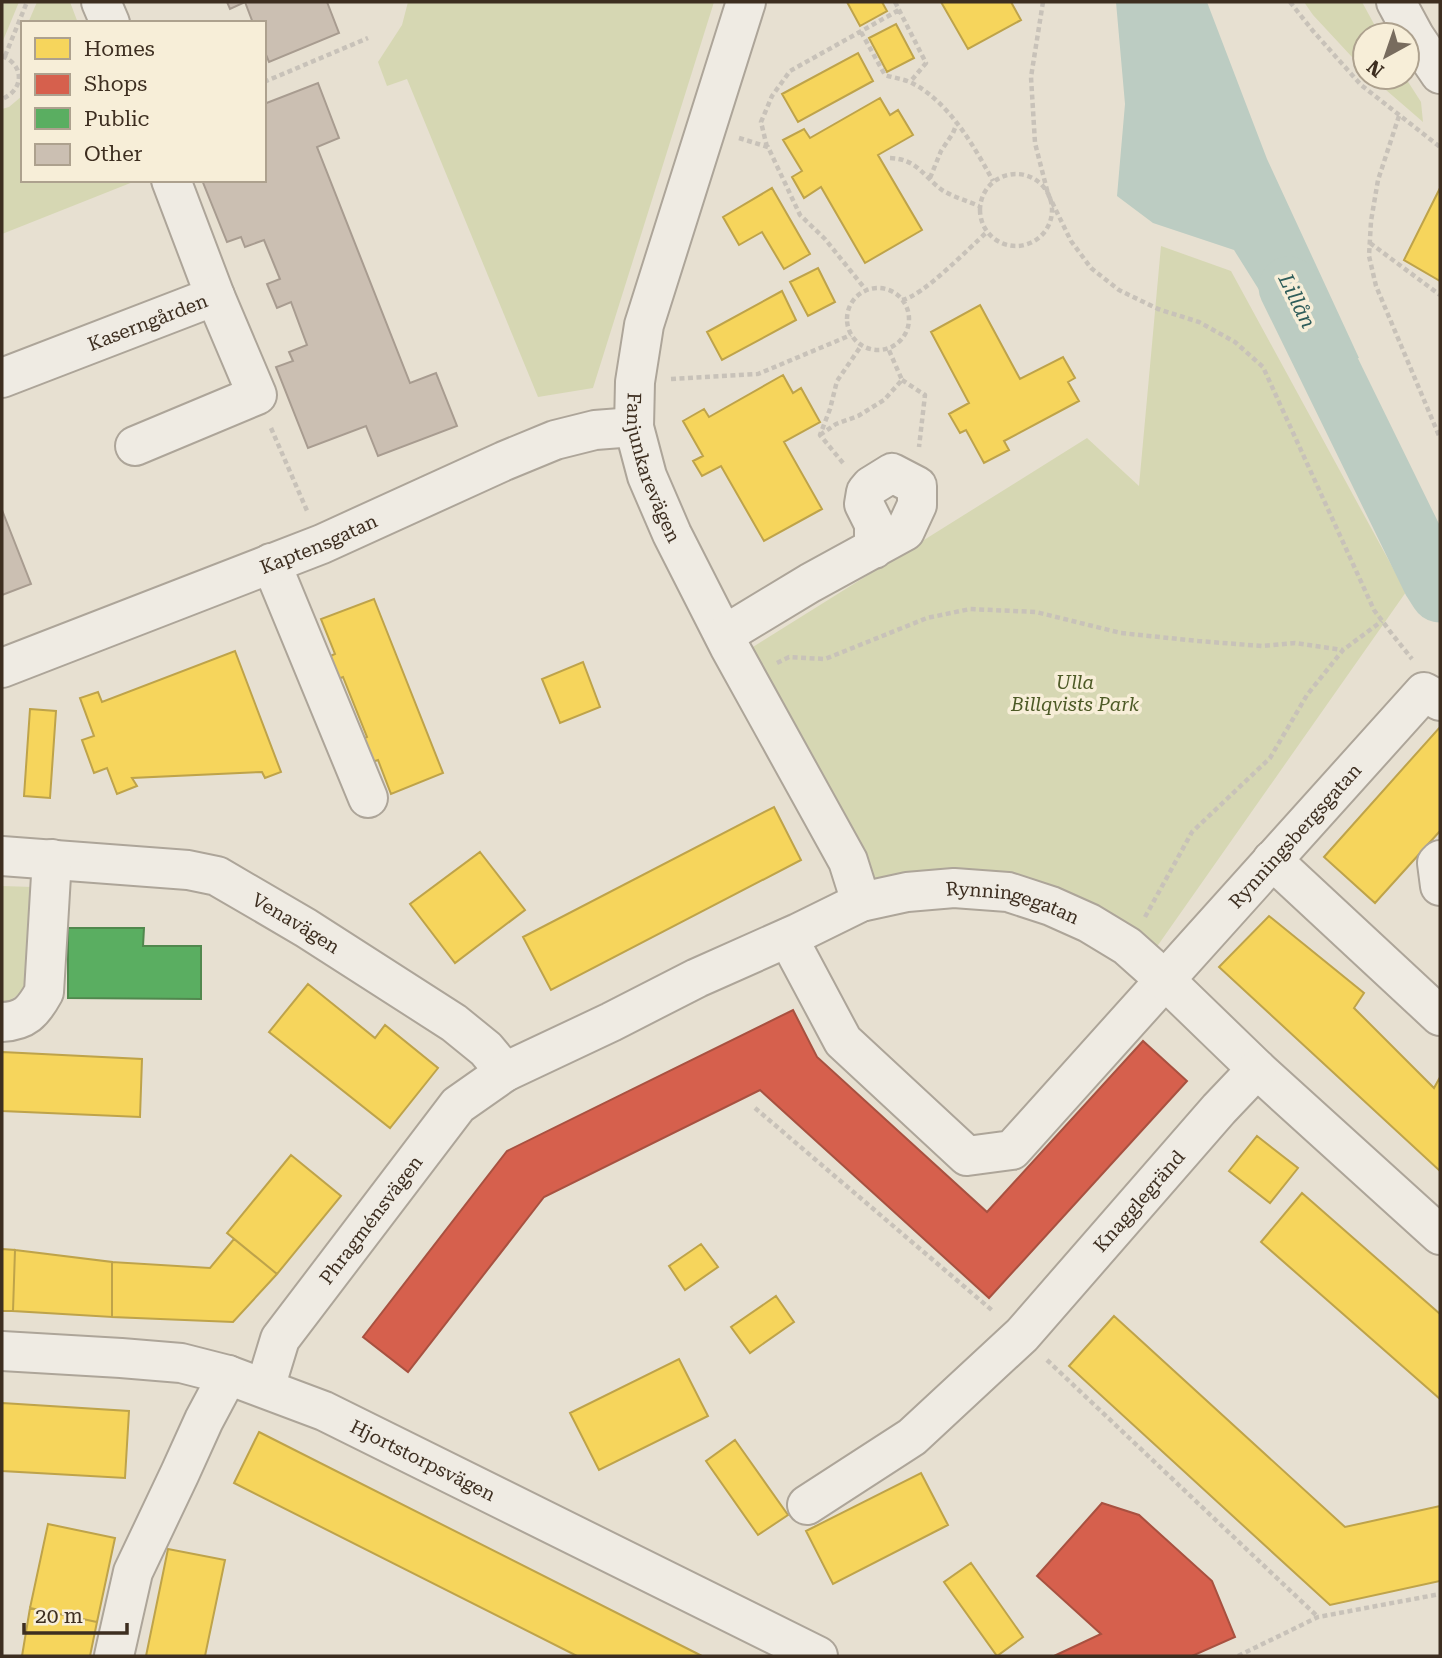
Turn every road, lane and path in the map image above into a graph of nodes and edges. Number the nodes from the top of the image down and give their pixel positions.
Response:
1 (27, 2) edge
2 (101, 2) edge
3 (746, 2) edge
4 (895, 2) edge
5 (1043, 2) edge
6 (1290, 2) edge
7 (1396, 2) edge
8 (899, 10) junction
9 (109, 21) edge
10 (861, 32) junction
11 (368, 38) dead end
12 (3, 56) edge
13 (1440, 74) edge
14 (266, 81) edge
15 (910, 82) junction
16 (20, 86) edge
17 (2, 99) edge
18 (1399, 116) junction
19 (957, 123) junction
20 (706, 127) junction
21 (768, 147) junction
22 (1440, 147) edge
23 (890, 158) dead end
24 (930, 178) junction
25 (993, 181) junction
26 (172, 182) edge
27 (1048, 194) junction
28 (979, 206) junction
29 (987, 232) junction
30 (1369, 242) junction
31 (866, 290) junction
32 (1440, 295) edge
33 (215, 296) junction
34 (902, 300) junction
35 (851, 335) junction
36 (861, 346) junction
37 (888, 348) junction
38 (2, 377) edge
39 (902, 380) junction
40 (635, 382) junction
41 (257, 395) junction
42 (634, 427) junction
43 (820, 435) junction
44 (1440, 438) edge
45 (135, 446) dead end
46 (917, 486) junction
47 (866, 492) junction
48 (322, 544) junction
49 (874, 549) junction
50 (271, 563) junction
51 (1382, 621) junction
52 (724, 635) junction
53 (1343, 650) junction
54 (2, 668) edge
55 (747, 677) junction
56 (1432, 696) edge
57 (368, 798) dead end
58 (2, 856) edge
59 (52, 859) junction
60 (1272, 860) junction
61 (1440, 860) edge
62 (1440, 886) edge
63 (861, 902) junction
64 (788, 938) junction
65 (1121, 943) junction
66 (1164, 979) junction
67 (1440, 1016) edge
68 (2, 1022) edge
69 (1257, 1069) junction
70 (505, 1072) junction
71 (1440, 1235) edge
72 (2, 1352) edge
73 (228, 1375) junction
74 (265, 1388) junction
75 (807, 1505) dead end
76 (1440, 1594) edge
77 (114, 1656) edge
78 (818, 1656) edge
79 (1238, 1656) edge

1 - 12 path
2 - 9 street
3 - 20 street, Fanjunkarevägen
4 - 8 path
5 - 27 path
6 - 18 path
7 - 13 street
8 - 10 path
8 - 15 path
10 - 15 path
10 - 21 path
11 - 14 path
12 - 16 path
15 - 19 path
16 - 17 path
18 - 22 path
18 - 30 path
19 - 24 path
19 - 25 path
20 - 21 path
20 - 40 street, Fanjunkarevägen
21 - 31 path
23 - 24 path
24 - 28 path
25 - 27 path
25 - 28 path
26 - 33 street, Kaserngården
27 - 29 path
27 - 51 path
28 - 29 path
29 - 34 path
30 - 32 path
30 - 44 path
31 - 34 path
31 - 35 path
33 - 38 street, Kaserngården
33 - 41 street
34 - 37 path
35 - 36 path
35 - 40 path
36 - 37 path
36 - 43 path
37 - 39 path
39 - 43 path
39 - 46 path
40 - 42 street, Fanjunkarevägen
41 - 45 street
41 - 48 path
42 - 48 street, Kaptensgatan
42 - 52 street, Fanjunkarevägen
43 - 47 path
46 - 47 street
46 - 49 street
47 - 49 street
48 - 50 street, Kaptensgatan
49 - 52 street
50 - 54 street, Kaptensgatan
50 - 57 street
51 - 53 path
51 - 56 path
52 - 55 street, Fanjunkarevägen
53 - 55 path
53 - 65 path
55 - 63 street, Fanjunkarevägen
56 - 60 street, Rynningsbergsgatan
58 - 59 street, Venavägen
59 - 68 street
59 - 70 street, Venavägen
60 - 66 street, Rynningsbergsgatan
60 - 67 street
61 - 62 street
63 - 64 street, Rynningegatan
63 - 65 street, Rynningegatan
64 - 66 street, Rynningsbergsgatan
64 - 70 street, Rynningegatan
65 - 66 street, Rynningegatan
66 - 69 street, Rynningegatan
69 - 71 street, Rynningegatan
69 - 75 street, Knagglegränd
70 - 74 street, Phragménsvägen
72 - 73 street, Hjortstorpsvägen
73 - 74 street, Hjortstorpsvägen
73 - 77 street
74 - 78 street, Hjortstorpsvägen
76 - 79 path

